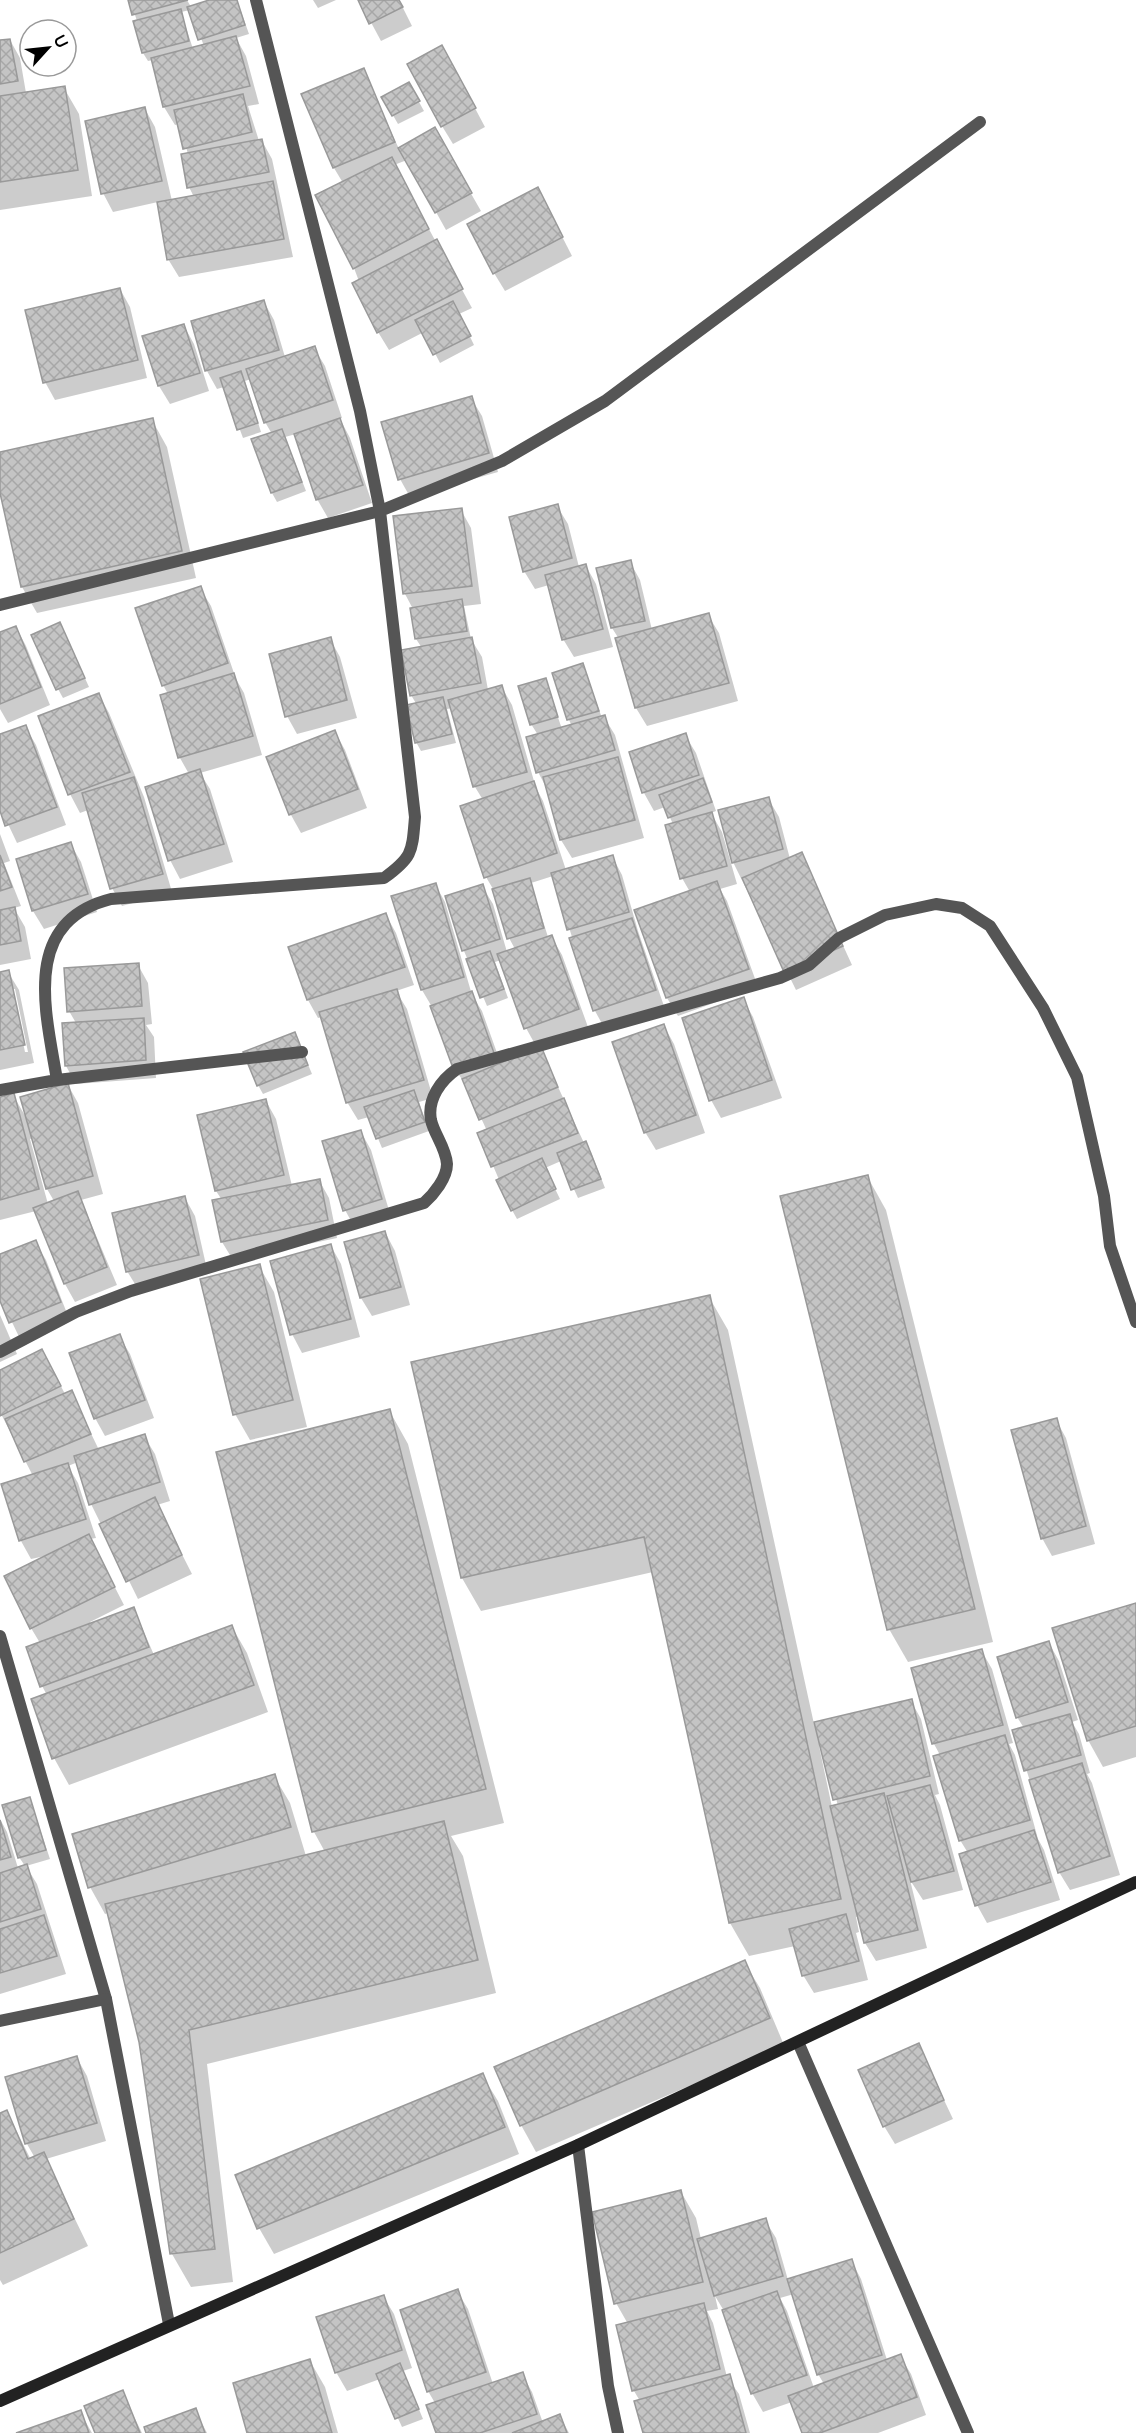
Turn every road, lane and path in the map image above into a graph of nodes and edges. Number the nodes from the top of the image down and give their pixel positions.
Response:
1 (256, 0) edge
2 (980, 122) dead end
3 (380, 511) junction
4 (0, 605) edge
5 (302, 1052) dead end
6 (57, 1080) junction
7 (0, 1090) edge
8 (1136, 1322) edge
9 (0, 1352) edge
10 (0, 1636) edge
11 (1136, 1882) edge
12 (106, 1999) junction
13 (0, 2021) edge
14 (798, 2042) junction
15 (578, 2145) junction
16 (169, 2324) junction
17 (0, 2401) edge
18 (618, 2433) edge
19 (968, 2433) edge

1 - 3 street
2 - 3 street
3 - 4 street
3 - 6 street
5 - 6 street
6 - 7 street
8 - 9 street
10 - 12 street
11 - 14 main road
12 - 13 street
12 - 16 street
14 - 15 main road
14 - 19 street
15 - 16 main road
15 - 18 street
16 - 17 main road

